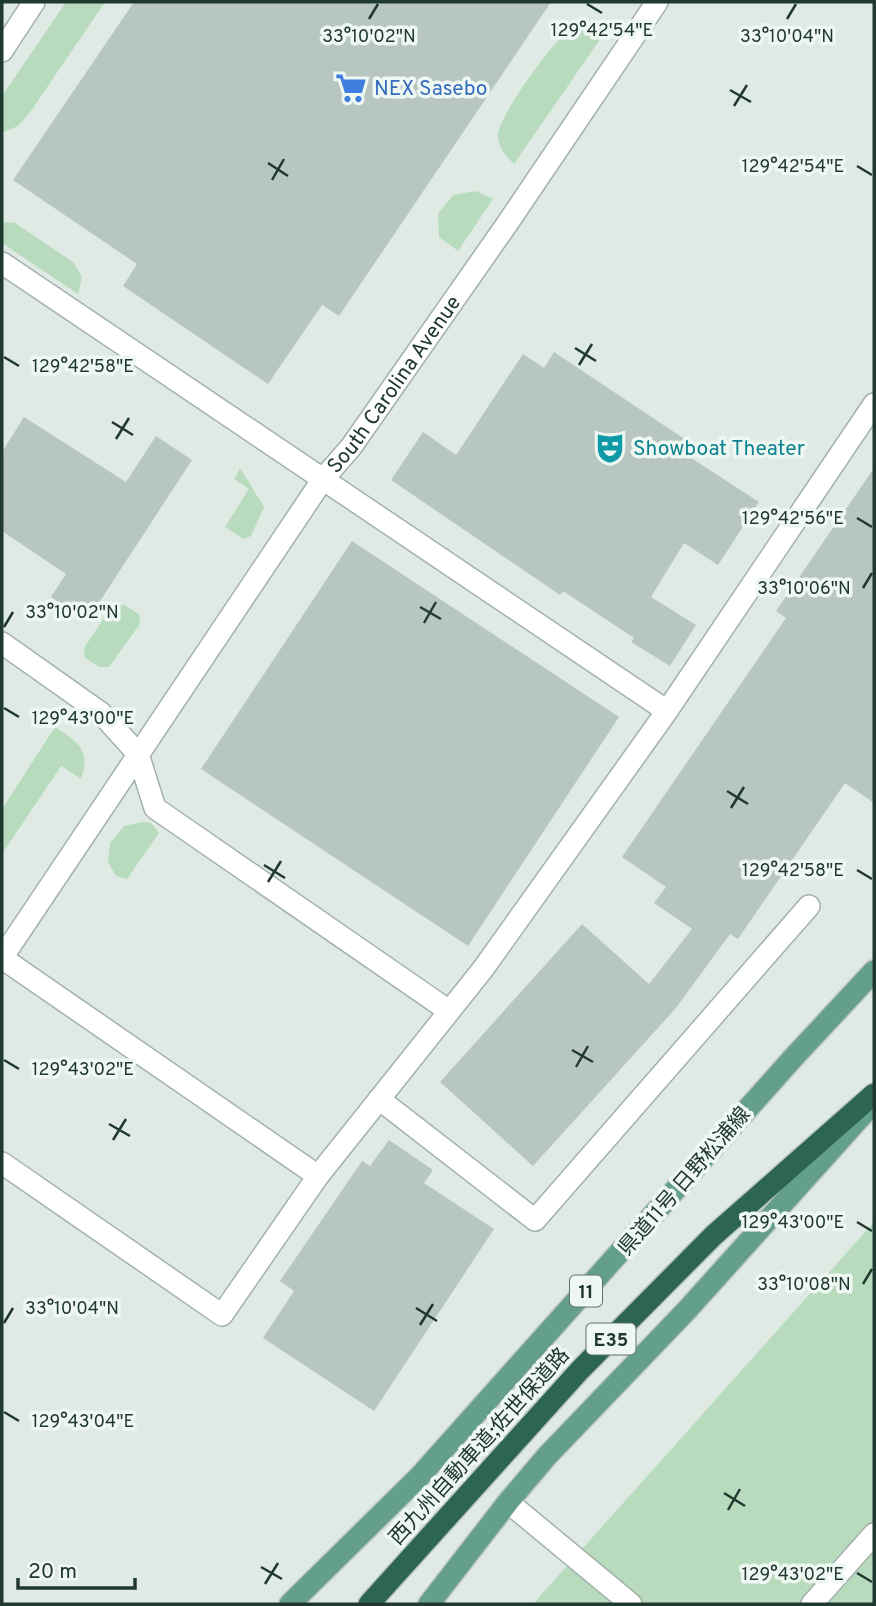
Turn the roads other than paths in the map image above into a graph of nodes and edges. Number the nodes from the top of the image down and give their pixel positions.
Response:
1 (34, 2) edge
2 (657, 2) edge
3 (2, 51) edge
4 (2, 263) edge
5 (874, 404) edge
6 (323, 480) junction
7 (2, 643) edge
8 (667, 712) junction
9 (138, 754) junction
10 (808, 905) dead end
11 (2, 958) edge
12 (874, 971) edge
13 (449, 1011) junction
14 (874, 1094) edge
15 (379, 1099) junction
16 (874, 1101) edge
17 (2, 1163) edge
18 (318, 1176) junction
19 (508, 1502) junction
20 (874, 1534) edge
21 (290, 1604) edge
22 (369, 1604) edge
23 (429, 1604) edge
24 (631, 1604) edge
25 (812, 1604) edge

1 - 3 street
2 - 6 street, South Carolina Avenue
4 - 6 street, South Carolina Avenue
5 - 8 street
6 - 8 street
6 - 9 street
7 - 9 street
8 - 13 street
9 - 11 street
9 - 13 street
10 - 15 street
11 - 18 street
12 - 21 main road, 県道11号 日野松浦線 / 11
13 - 15 street
14 - 22 highway, 西九州自動車道;佐世保道路 / E35
15 - 18 street
16 - 19 main road
17 - 18 street
19 - 23 main road
19 - 24 street
20 - 25 street

